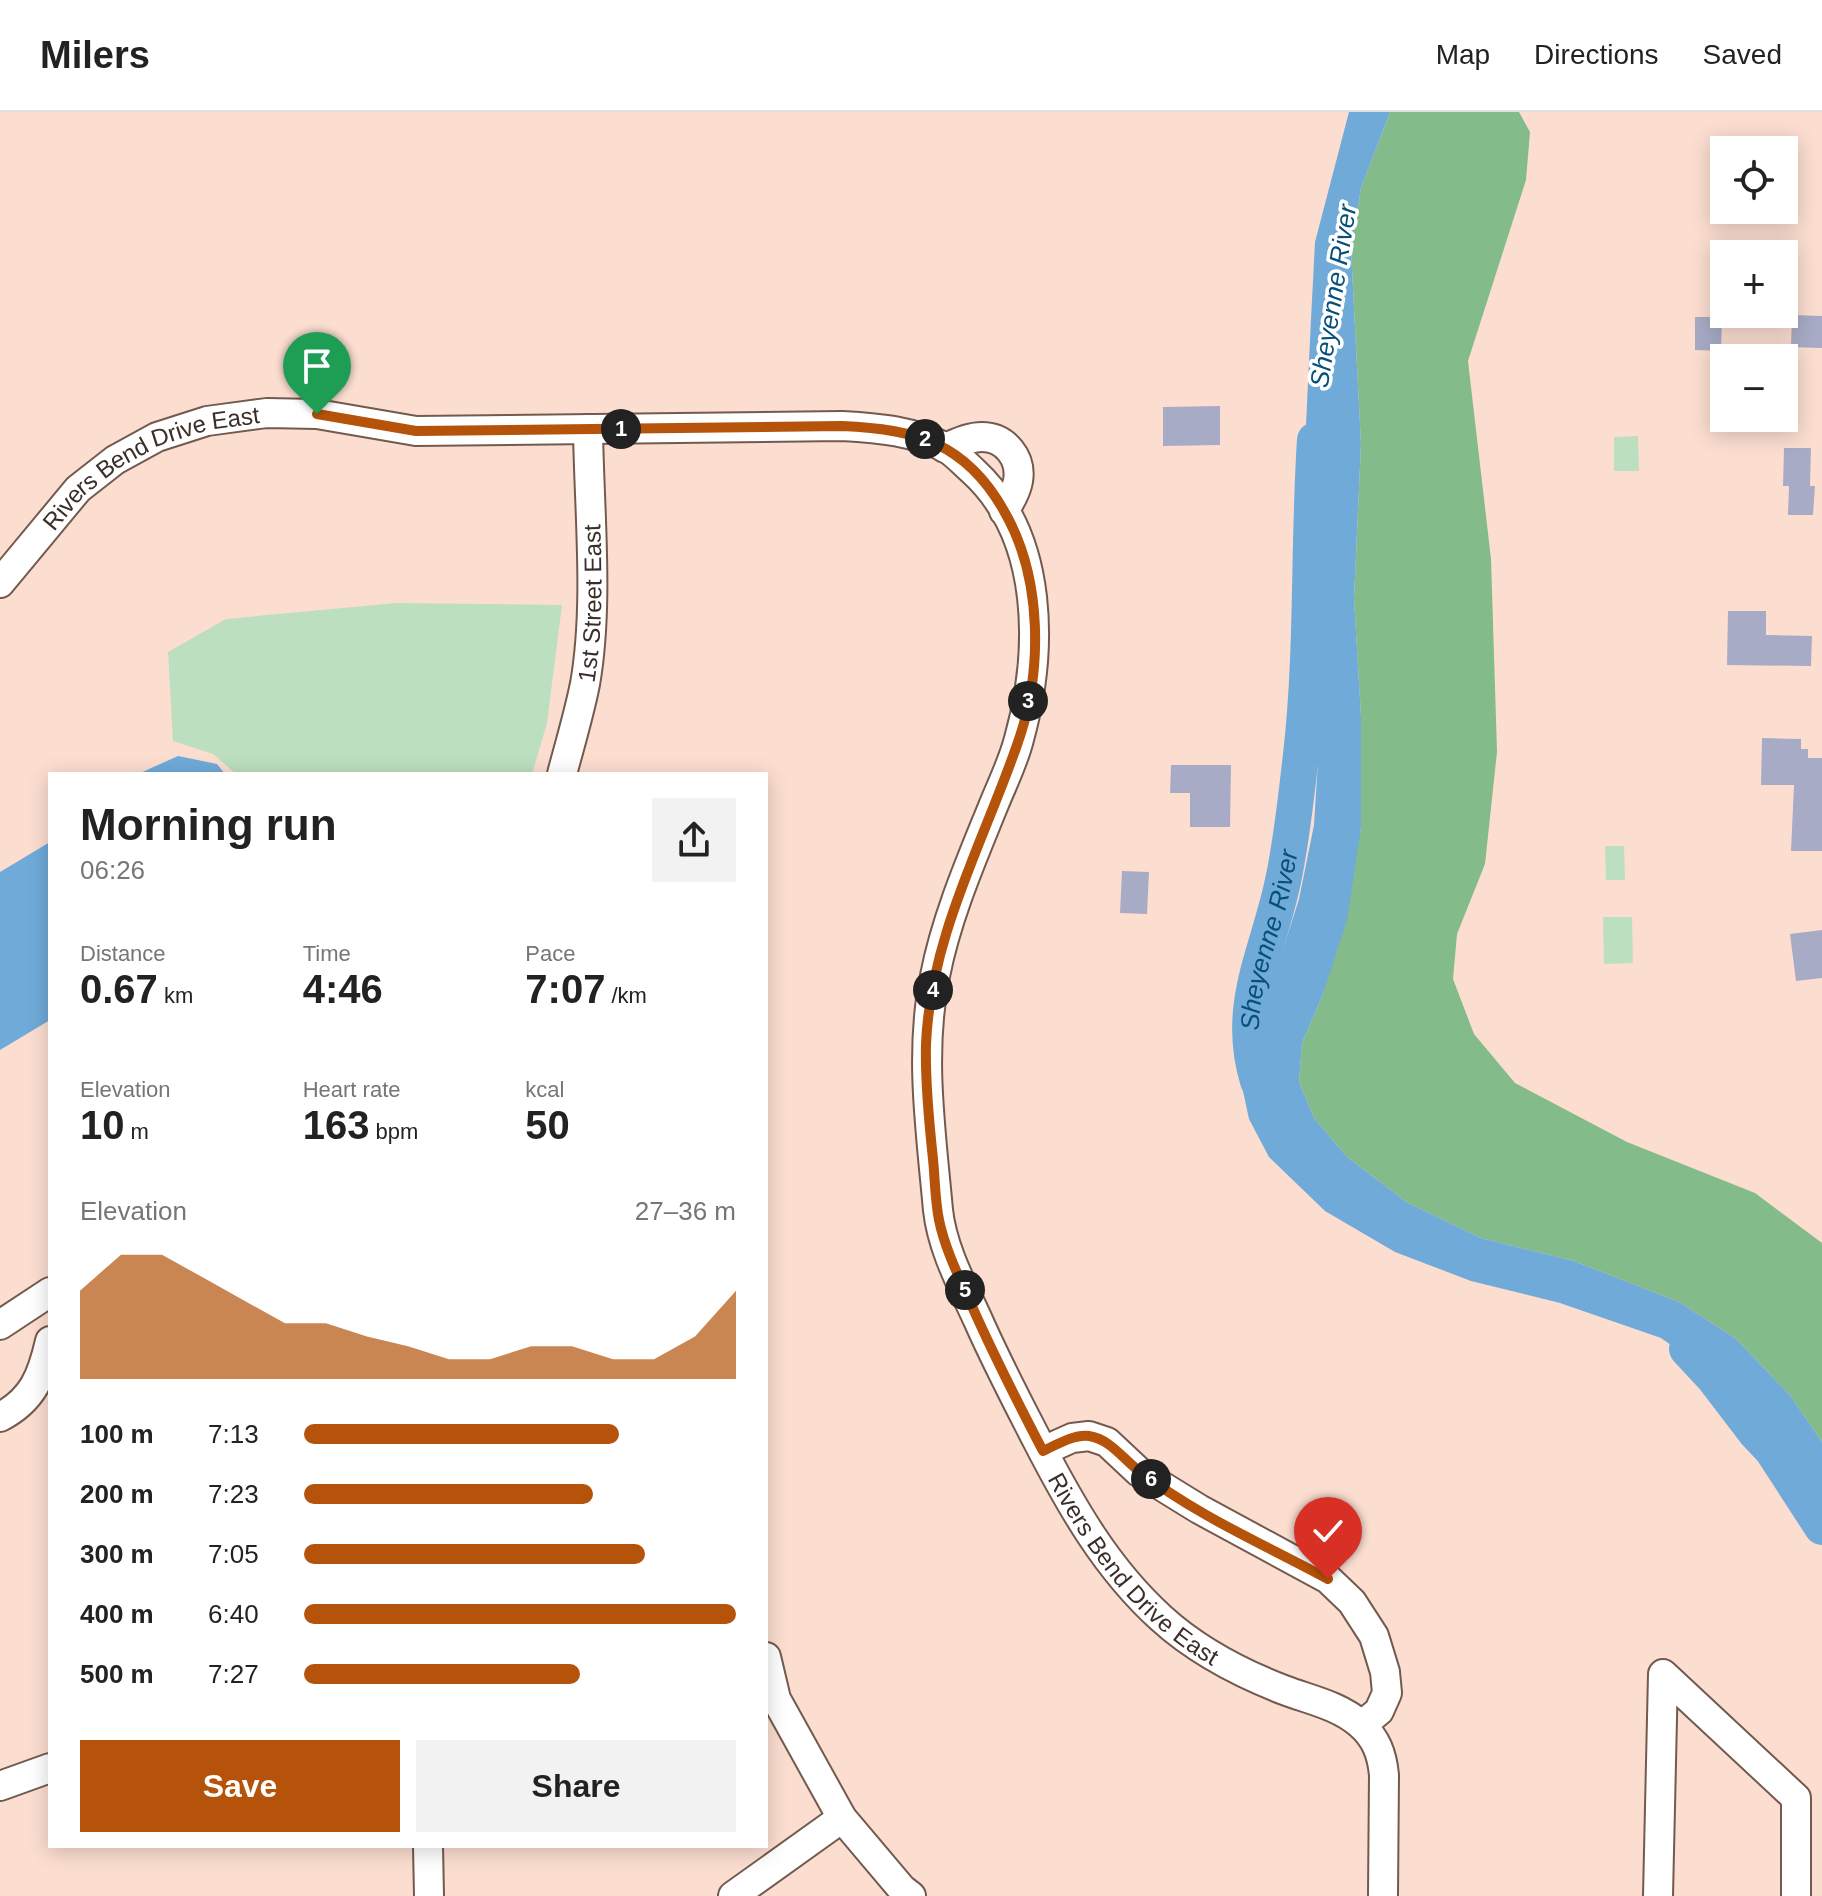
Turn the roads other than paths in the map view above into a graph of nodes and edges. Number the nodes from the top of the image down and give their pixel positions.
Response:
1 (588, 429) junction
2 (945, 448) junction
3 (1004, 511) junction
4 (0, 583) edge
5 (563, 772) edge
6 (48, 1293) edge
7 (0, 1325) edge
8 (48, 1350) edge
9 (0, 1417) edge
10 (1043, 1451) junction
11 (768, 1665) edge
12 (1362, 1725) junction
13 (48, 1769) edge
14 (0, 1786) edge
15 (842, 1818) junction
16 (428, 1848) edge
17 (429, 1896) edge
18 (733, 1896) edge
19 (911, 1896) edge
20 (1383, 1896) edge
21 (1658, 1896) edge
22 (1796, 1896) edge

1 - 2 street, Rivers Bend Drive East
1 - 4 street, Rivers Bend Drive East
1 - 5 street, 1st Street East
2 - 3 street, Rivers Bend Drive East
2 - 3 street
3 - 10 street, Rivers Bend Drive East
6 - 7 street
8 - 9 street
10 - 12 street, Rivers Bend Drive East
10 - 12 street
11 - 15 street
12 - 20 street, Rivers Bend Drive East
13 - 14 street
15 - 18 street
15 - 19 street
16 - 17 street
21 - 22 street

